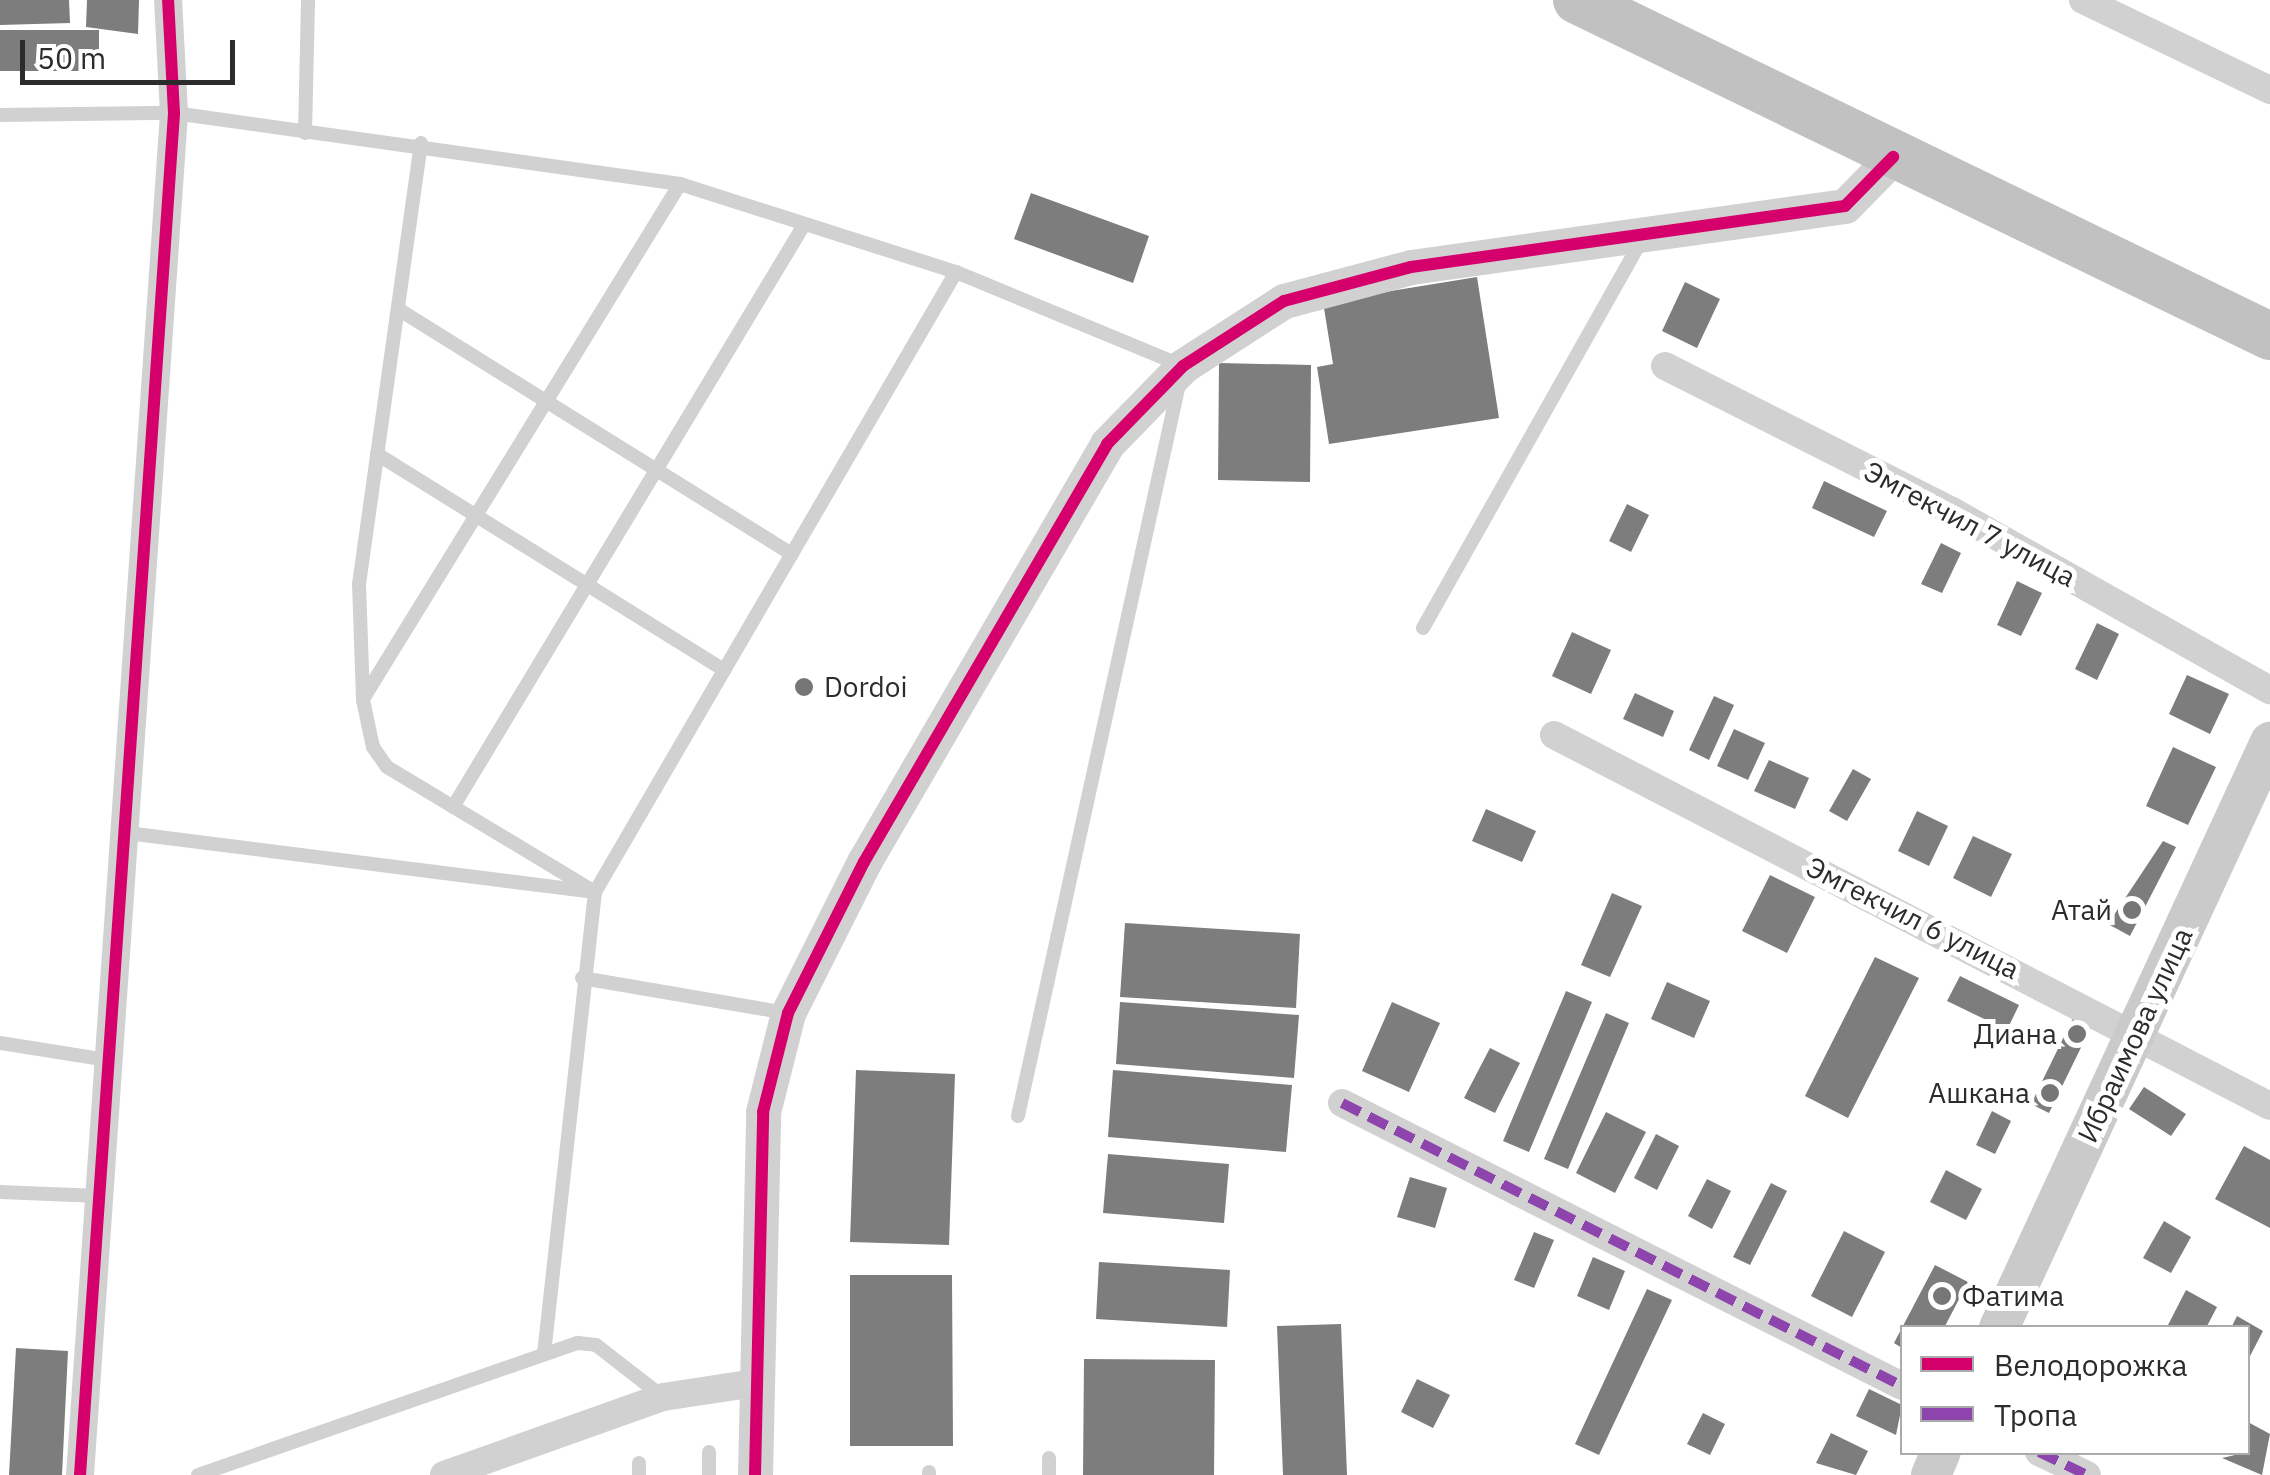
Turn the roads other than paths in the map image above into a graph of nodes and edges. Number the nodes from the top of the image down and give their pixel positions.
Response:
1 (168, 0) edge
2 (308, 0) edge
3 (1577, 0) edge
4 (2082, 0) edge
5 (2270, 90) edge
6 (174, 113) junction
7 (0, 114) edge
8 (305, 133) junction
9 (421, 143) junction
10 (1893, 157) junction
11 (680, 184) junction
12 (804, 226) junction
13 (1644, 234) junction
14 (956, 272) junction
15 (398, 310) junction
16 (2270, 336) edge
17 (1183, 366) junction
18 (1665, 366) dead end
19 (547, 400) junction
20 (378, 454) junction
21 (658, 469) junction
22 (477, 515) junction
23 (792, 554) junction
24 (587, 586) junction
25 (1423, 628) dead end
26 (724, 670) junction
27 (2270, 690) edge
28 (363, 700) junction
29 (1554, 735) dead end
30 (2270, 742) edge
31 (454, 807) junction
32 (127, 833) junction
33 (595, 892) junction
34 (582, 978) junction
35 (788, 1014) junction
36 (2137, 1032) junction
37 (0, 1043) edge
38 (108, 1060) junction
39 (1342, 1103) dead end
40 (2270, 1106) edge
41 (1018, 1116) dead end
42 (0, 1192) edge
43 (99, 1196) junction
44 (1999, 1325) edge
45 (544, 1354) junction
46 (756, 1383) junction
47 (1900, 1385) edge
48 (663, 1397) junction
49 (709, 1452) dead end
50 (2045, 1455) edge
51 (1048, 1458) dead end
52 (206, 1474) edge
53 (80, 1475) edge
54 (444, 1475) edge
55 (709, 1475) edge
56 (755, 1475) edge
57 (1049, 1475) edge
58 (2088, 1475) edge

1 - 6 street
2 - 8 lane
3 - 10 highway
4 - 5 street
6 - 7 lane
6 - 8 lane
6 - 32 street
8 - 9 lane
9 - 11 lane
9 - 15 lane
10 - 13 street
10 - 16 highway
11 - 12 lane
11 - 19 lane
12 - 14 lane
12 - 21 lane
13 - 17 street
13 - 25 lane
14 - 17 lane
14 - 23 lane
15 - 19 lane
15 - 20 lane
17 - 35 street
17 - 41 lane
18 - 27 street, Эмгекчил 7 улица
19 - 21 lane
19 - 22 lane
20 - 22 lane
20 - 28 lane
21 - 23 lane
21 - 24 lane
22 - 24 lane
22 - 28 lane
23 - 26 lane
24 - 26 lane
24 - 31 lane
26 - 33 lane
28 - 31 lane
29 - 36 street, Эмгекчил 6 улица
30 - 36 main road, Ибраимова улица
31 - 33 lane
32 - 33 lane
32 - 38 street
33 - 34 lane
34 - 35 lane
34 - 45 lane
35 - 46 street
36 - 40 street, Эмгекчил 6 улица
36 - 44 main road, Ибраимова улица
37 - 38 lane
38 - 43 street
39 - 47 street
42 - 43 lane
43 - 53 street
45 - 48 lane
45 - 52 lane
46 - 48 street
46 - 56 street
48 - 54 street
49 - 55 lane
50 - 58 street
51 - 57 lane

